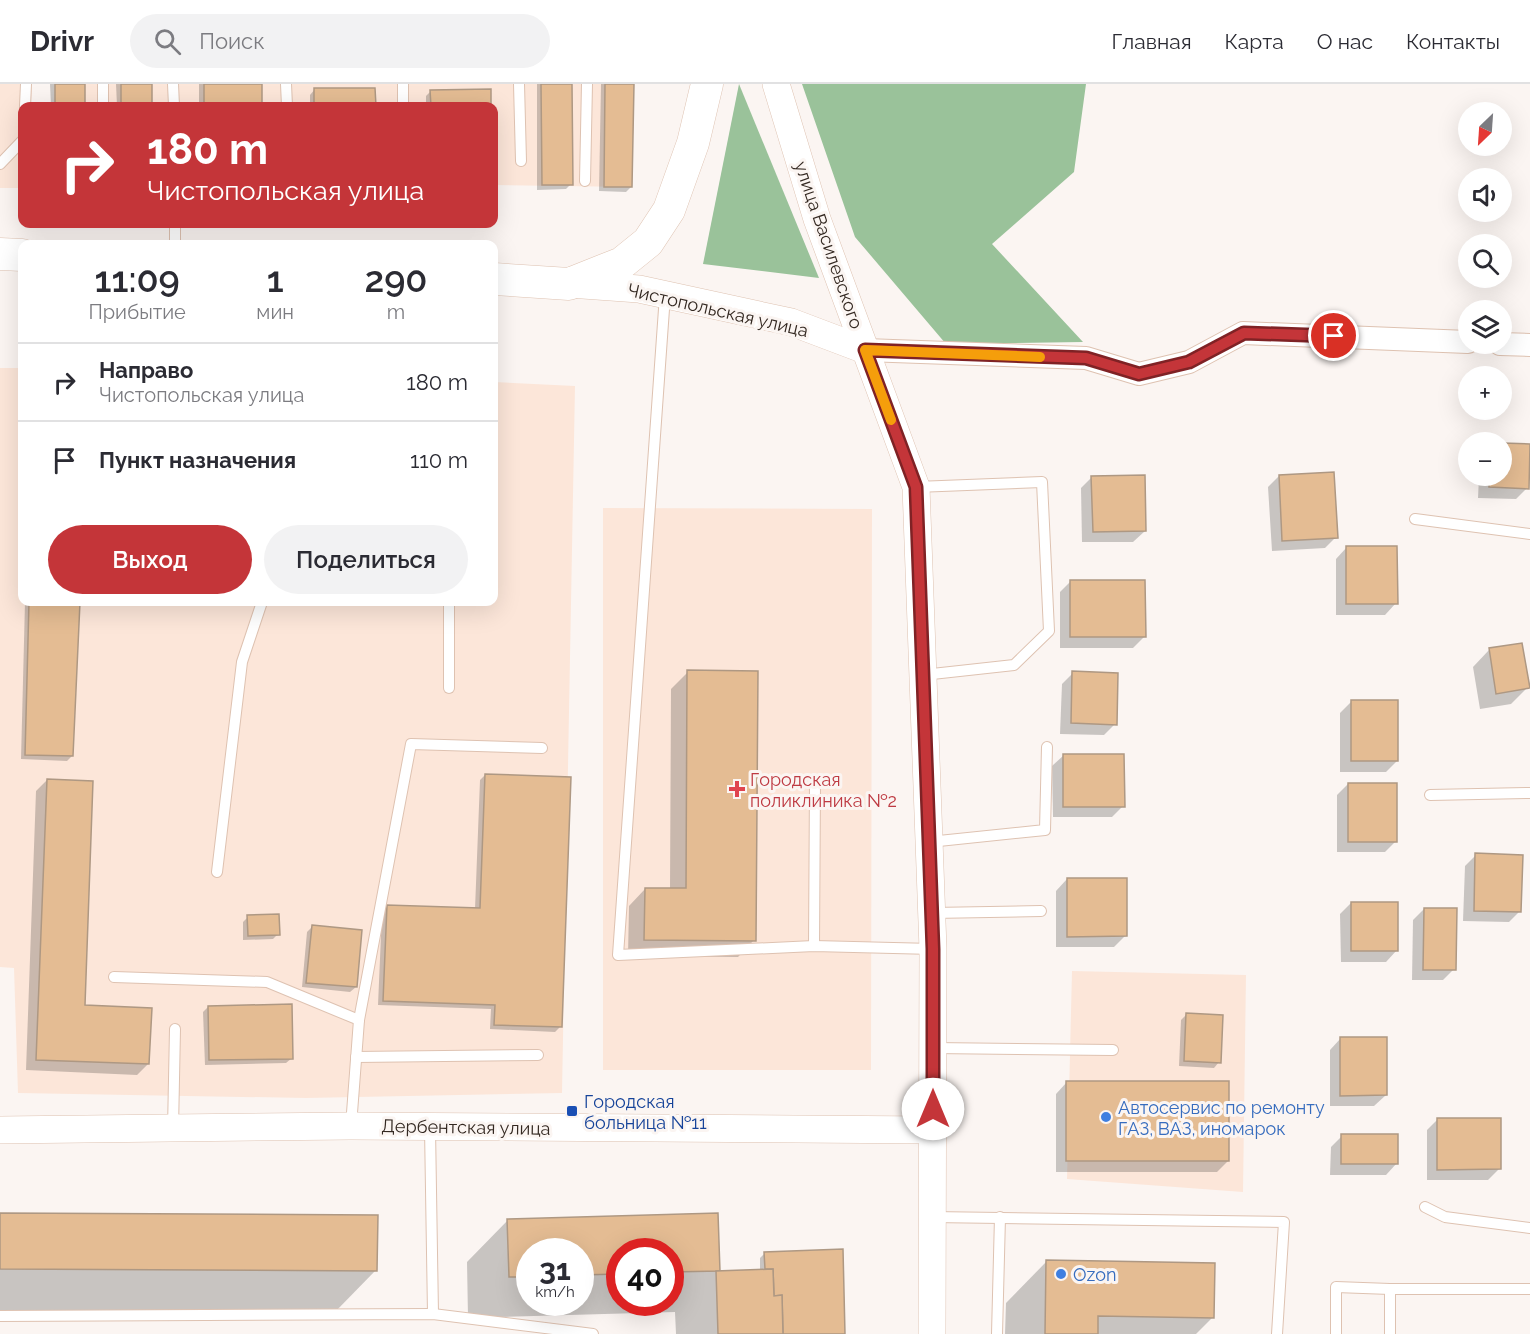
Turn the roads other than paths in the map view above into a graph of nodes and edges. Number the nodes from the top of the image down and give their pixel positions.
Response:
1 (26, 84) edge
2 (103, 84) edge
3 (173, 84) edge
4 (286, 84) edge
5 (403, 84) edge
6 (519, 84) edge
7 (587, 84) edge
8 (707, 84) edge
9 (776, 84) edge
10 (25, 102) edge
11 (103, 102) edge
12 (174, 102) edge
13 (287, 102) edge
14 (403, 102) edge
15 (18, 145) edge
16 (520, 161) dead end
17 (0, 164) edge
18 (585, 181) dead end
19 (0, 254) edge
20 (18, 255) edge
21 (498, 279) edge
22 (569, 284) junction
23 (666, 295) junction
24 (1458, 342) edge
25 (1512, 344) edge
26 (1530, 345) edge
27 (865, 350) junction
28 (916, 487) junction
29 (1415, 519) dead end
30 (1530, 534) edge
31 (261, 606) edge
32 (449, 606) edge
33 (923, 675) junction
34 (449, 688) dead end
35 (1047, 747) dead end
36 (542, 748) dead end
37 (815, 782) dead end
38 (1530, 793) edge
39 (1430, 795) dead end
40 (929, 842) junction
41 (217, 872) dead end
42 (1041, 911) dead end
43 (932, 913) junction
44 (814, 946) junction
45 (933, 949) junction
46 (114, 977) dead end
47 (358, 1020) junction
48 (175, 1029) dead end
49 (933, 1048) junction
50 (1113, 1050) dead end
51 (538, 1055) dead end
52 (356, 1057) junction
53 (351, 1126) junction
54 (429, 1128) junction
55 (172, 1129) junction
56 (0, 1130) edge
57 (932, 1130) junction
58 (1425, 1207) dead end
59 (932, 1217) junction
60 (1000, 1217) junction
61 (1530, 1228) edge
62 (1390, 1289) junction
63 (1530, 1289) edge
64 (433, 1314) junction
65 (0, 1316) edge
66 (593, 1334) edge
67 (932, 1334) edge
68 (997, 1334) edge
69 (1277, 1334) edge
70 (1336, 1334) edge
71 (1390, 1334) edge

1 - 10 lane
2 - 11 lane
3 - 12 lane
4 - 13 lane
5 - 14 lane
6 - 16 lane
7 - 18 lane
8 - 22 main road
9 - 27 street, улица Василевского
15 - 17 lane
19 - 20 main road
21 - 22 main road, Чистопольская улица
22 - 23 street, Чистопольская улица
23 - 27 street, Чистопольская улица
23 - 44 lane
24 - 27 street, Чистопольская улица
25 - 26 street
27 - 28 street, улица Василевского
28 - 33 street, улица Василевского
28 - 33 lane
29 - 30 lane
31 - 41 lane
32 - 34 lane
33 - 40 street, улица Василевского
35 - 40 lane
36 - 47 lane
37 - 44 lane
38 - 39 lane
40 - 43 street, улица Василевского
42 - 43 lane
43 - 45 street, улица Василевского
44 - 45 lane
45 - 49 street, улица Василевского
46 - 47 lane
47 - 52 lane
48 - 55 lane
49 - 50 lane
49 - 57 street, улица Василевского
51 - 52 lane
52 - 53 lane
53 - 54 street, Дербентская улица
53 - 55 street, Дербентская улица
54 - 57 street, Дербентская улица
54 - 64 lane
55 - 56 street, Дербентская улица
57 - 59 street, улица Василевского
58 - 61 lane
59 - 60 lane
59 - 67 street, улица Василевского
60 - 68 lane
60 - 69 lane
62 - 63 lane
62 - 70 lane
62 - 71 lane
64 - 65 lane
64 - 66 lane

